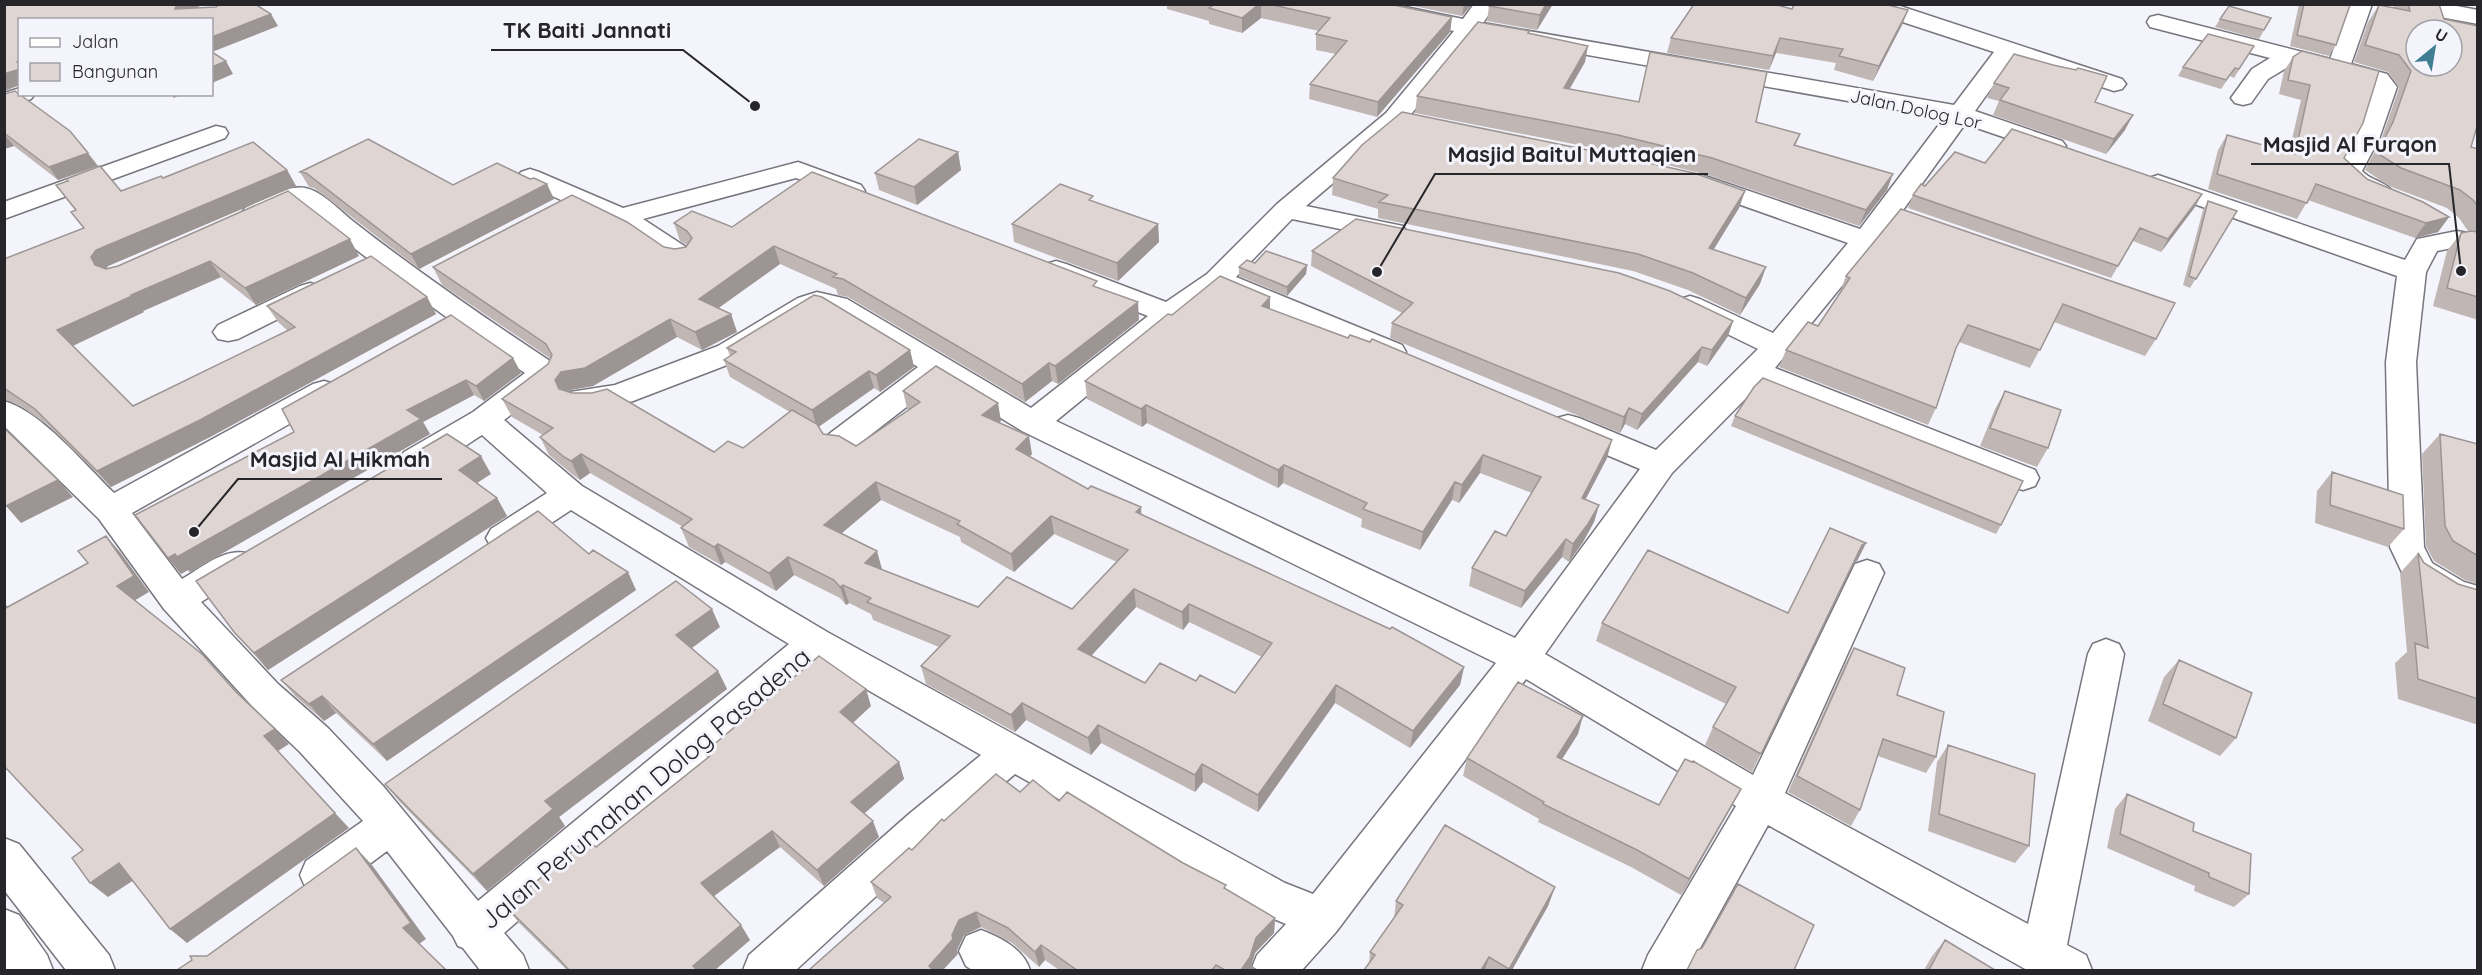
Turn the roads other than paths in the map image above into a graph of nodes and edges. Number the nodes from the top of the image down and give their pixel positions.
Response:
1 (1356, 4) edge
2 (1485, 4) edge
3 (1871, 4) edge
4 (2361, 4) edge
5 (2408, 4) edge
6 (2478, 17) edge
7 (2158, 22) dead end
8 (1469, 27) junction
9 (2007, 50) junction
10 (2289, 56) junction
11 (2338, 68) junction
12 (2114, 84) dead end
13 (18, 96) edge
14 (2243, 98) dead end
15 (4, 102) edge
16 (1961, 114) junction
17 (216, 133) dead end
18 (2073, 153) edge
19 (2130, 173) edge
20 (531, 177) edge
21 (1677, 177) edge
22 (580, 199) junction
23 (874, 200) edge
24 (2400, 200) edge
25 (1286, 210) junction
26 (4, 211) edge
27 (1889, 211) junction
28 (550, 215) edge
29 (621, 217) junction
30 (1917, 223) edge
31 (228, 225) edge
32 (2458, 234) edge
33 (1412, 236) edge
34 (1865, 240) junction
35 (682, 257) edge
36 (382, 258) junction
37 (1028, 259) edge
38 (2412, 272) junction
39 (1217, 280) junction
40 (1666, 295) edge
41 (1168, 314) junction
42 (460, 315) junction
43 (228, 332) dead end
44 (430, 332) edge
45 (1778, 347) junction
46 (1412, 361) edge
47 (939, 366) junction
48 (1753, 370) junction
49 (347, 378) edge
50 (581, 399) edge
51 (4, 411) edge
52 (1542, 415) edge
53 (484, 420) junction
54 (1033, 423) junction
55 (840, 442) edge
56 (1661, 465) junction
57 (392, 474) edge
58 (2023, 478) edge
59 (570, 494) junction
60 (111, 510) junction
61 (259, 551) edge
62 (481, 553) edge
63 (1867, 573) dead end
64 (177, 599) junction
65 (2478, 600) edge
66 (816, 643) junction
67 (2106, 654) dead end
68 (1521, 658) junction
69 (1011, 754) junction
70 (386, 800) junction
71 (1761, 800) junction
72 (4, 857) edge
73 (295, 894) edge
74 (1321, 918) junction
75 (5, 931) edge
76 (474, 932) junction
77 (2056, 963) edge
78 (31, 970) edge
79 (93, 970) edge
80 (507, 970) edge
81 (765, 970) edge
82 (1273, 970) edge
83 (1664, 970) edge

1 - 8 street, Jalan Dolog Lor
2 - 8 street
3 - 9 street
4 - 11 street
5 - 6 street
7 - 10 street
8 - 16 street, Jalan Dolog Lor
8 - 25 street
9 - 12 street
9 - 16 street
10 - 11 street
10 - 14 street
11 - 24 street
13 - 15 street
16 - 18 street, Jalan Dolog Lor
16 - 27 street
17 - 26 street
19 - 38 street
20 - 22 street
21 - 34 street
22 - 28 street
22 - 29 street
23 - 29 street
25 - 33 street
25 - 39 street
27 - 30 street
27 - 34 street
29 - 35 street
31 - 36 street
32 - 38 street
34 - 45 street
36 - 42 street
36 - 43 street
37 - 41 street
38 - 65 street
39 - 41 street
39 - 46 street
40 - 45 street
41 - 54 street
42 - 44 street
42 - 53 street
45 - 48 street
47 - 50 street
47 - 54 street
47 - 55 street
48 - 56 street
48 - 58 street
49 - 60 street
51 - 60 street, Jalan Perumahan Dolog Pasadena
52 - 56 street
53 - 57 street
53 - 59 street, Jalan Perumahan Dolog Pasadena
54 - 68 street
56 - 68 street
59 - 62 street
59 - 66 street, Jalan Perumahan Dolog Pasadena
60 - 64 street, Jalan Perumahan Dolog Pasadena
61 - 64 street
63 - 71 street
64 - 70 street, Jalan Perumahan Dolog Pasadena
66 - 69 street, Jalan Perumahan Dolog Pasadena
66 - 76 street, Jalan Perumahan Dolog Pasadena
67 - 77 street
68 - 71 street
68 - 74 street
69 - 74 street, Jalan Perumahan Dolog Pasadena
69 - 81 street
70 - 73 street
70 - 76 street, Jalan Perumahan Dolog Pasadena
71 - 77 street
71 - 83 street
72 - 79 street
74 - 82 street
75 - 78 street
76 - 80 street, Jalan Perumahan Dolog Pasadena

